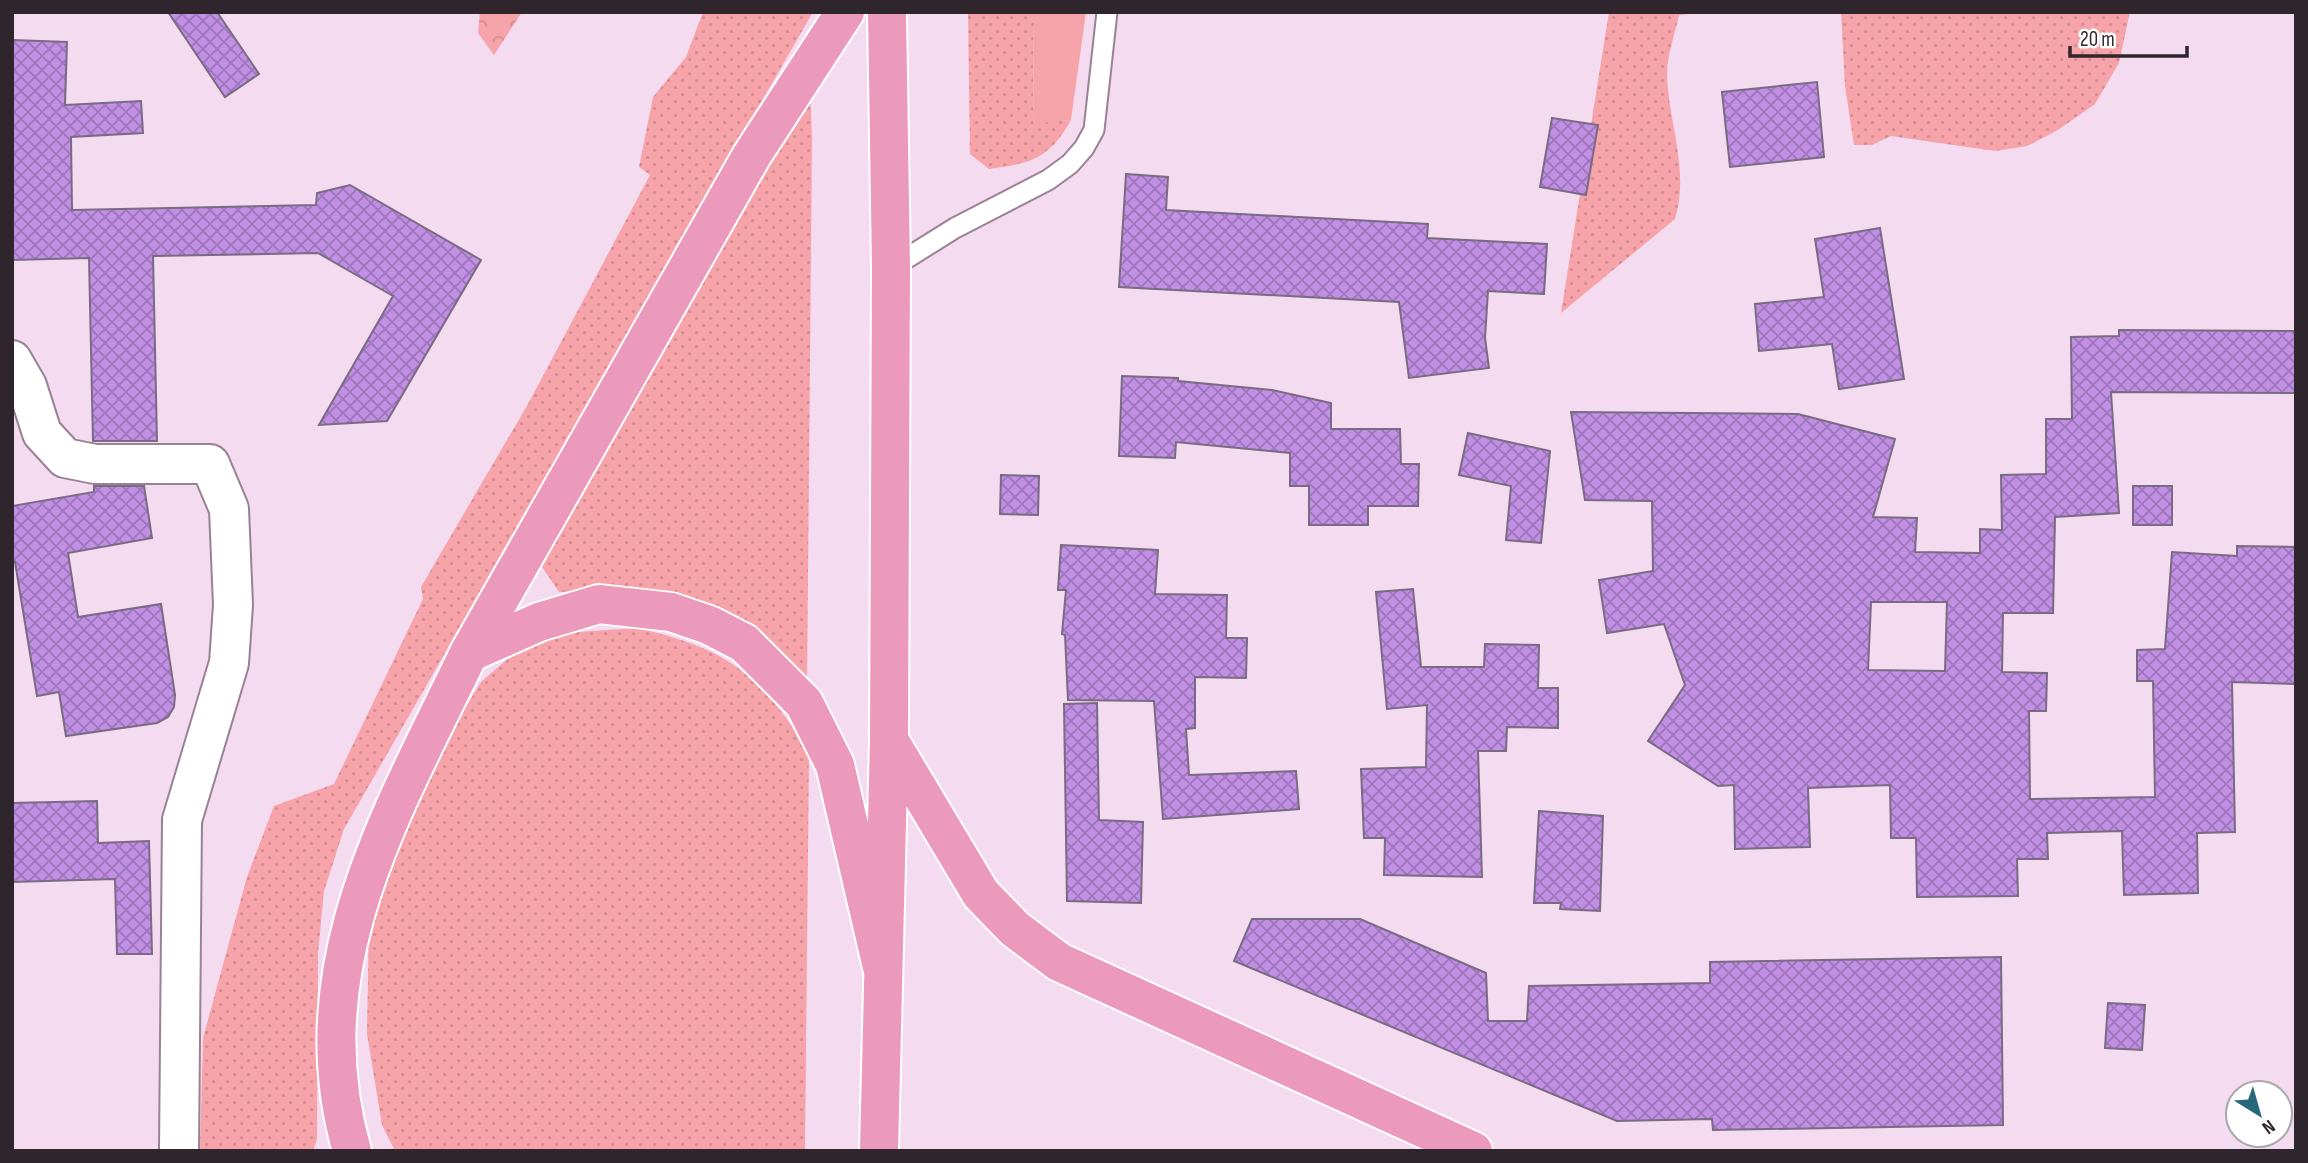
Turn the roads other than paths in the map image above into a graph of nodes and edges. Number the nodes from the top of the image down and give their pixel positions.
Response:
1 (845, 12) edge
2 (887, 12) edge
3 (1107, 12) edge
4 (891, 268) junction
5 (12, 360) edge
6 (470, 653) junction
7 (889, 740) junction
8 (883, 967) junction
9 (179, 1151) edge
10 (352, 1151) edge
11 (879, 1151) edge
12 (1473, 1151) edge

1 - 6 highway
2 - 4 highway
3 - 4 lane
4 - 7 highway
5 - 9 street
6 - 8 highway
6 - 10 highway
7 - 8 highway
7 - 12 highway
8 - 11 highway

